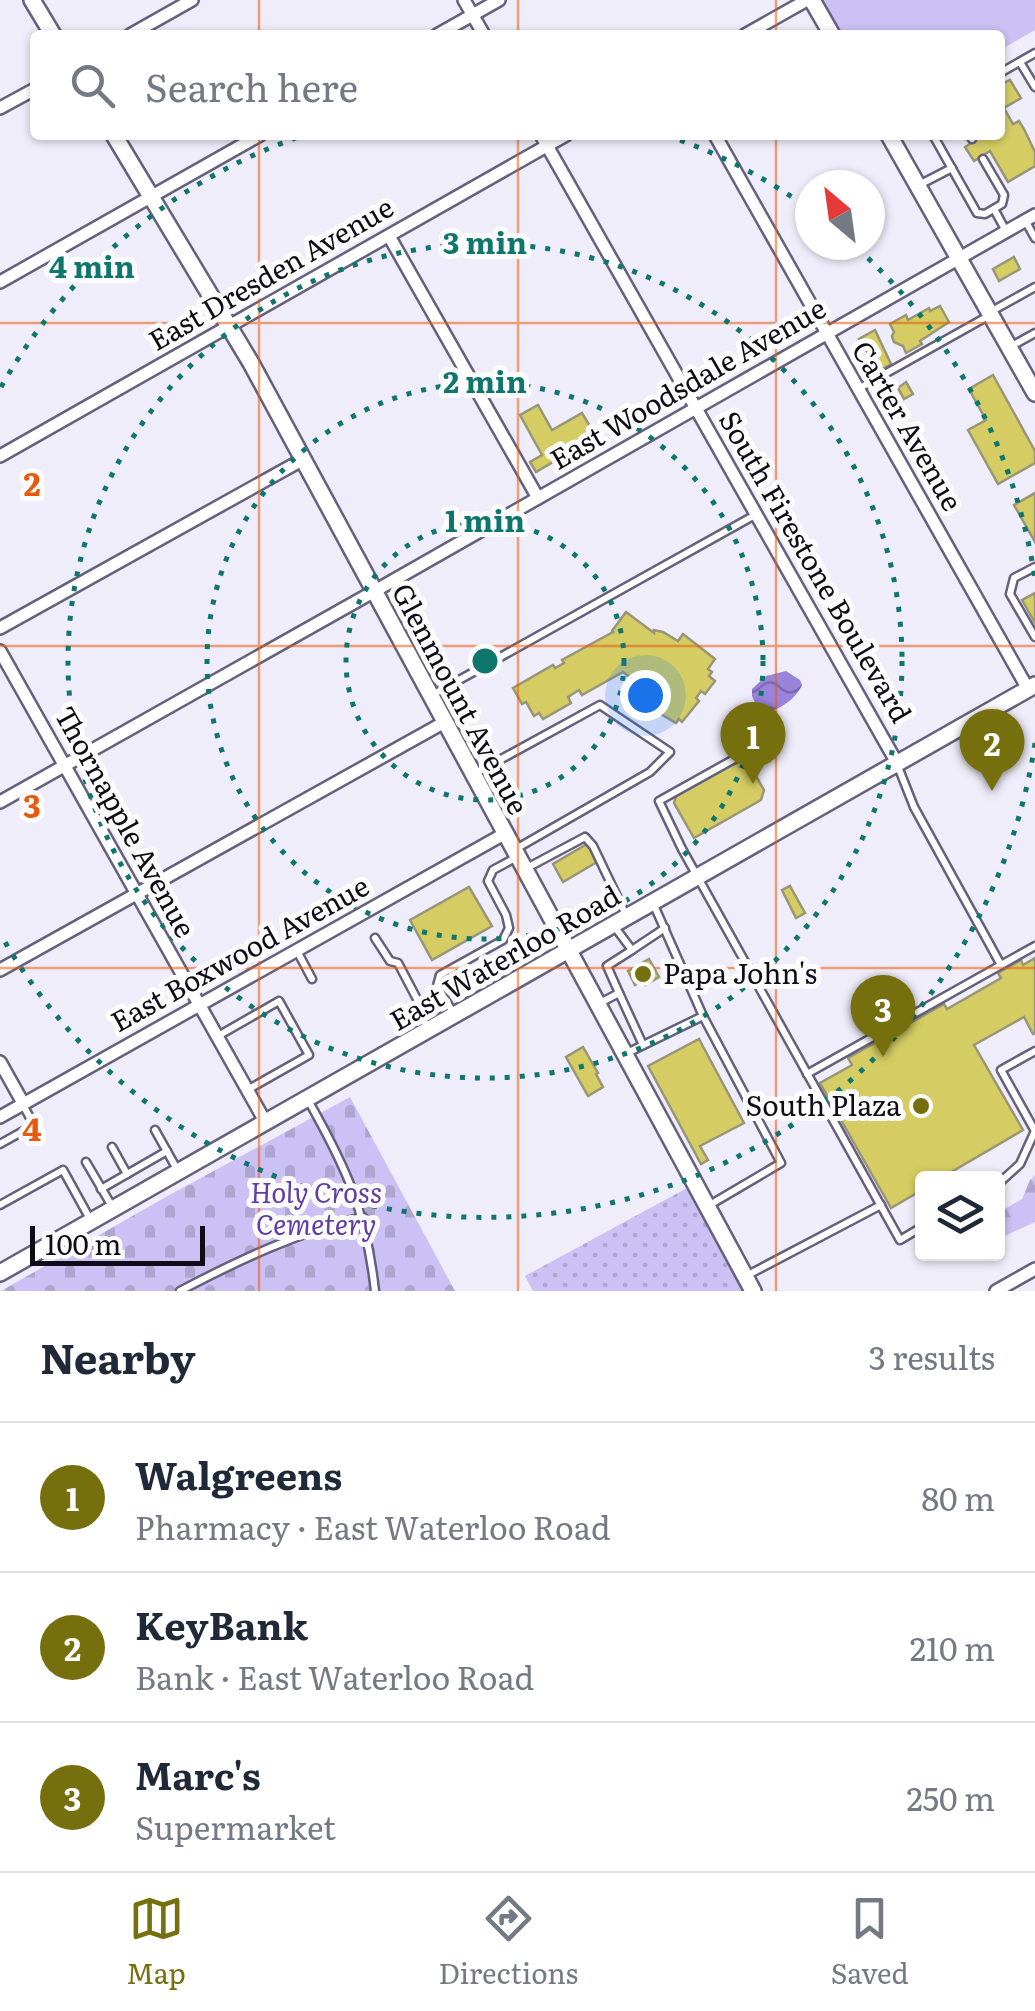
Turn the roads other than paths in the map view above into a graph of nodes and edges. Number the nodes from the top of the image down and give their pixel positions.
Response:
1 (32, 0) edge
2 (192, 0) edge
3 (464, 0) edge
4 (499, 0) edge
5 (810, 0) edge
6 (472, 15) junction
7 (51, 30) edge
8 (139, 30) edge
9 (446, 30) edge
10 (481, 30) edge
11 (753, 30) edge
12 (829, 30) edge
13 (1035, 54) edge
14 (1020, 62) junction
15 (1005, 70) edge
16 (1035, 86) edge
17 (30, 91) edge
18 (0, 108) edge
19 (117, 140) edge
20 (251, 140) edge
21 (544, 140) edge
22 (718, 140) edge
23 (893, 140) edge
24 (936, 140) edge
25 (983, 159) dead end
26 (952, 168) junction
27 (918, 186) junction
28 (151, 197) junction
29 (994, 209) junction
30 (1030, 218) edge
31 (1006, 232) junction
32 (388, 236) junction
33 (1035, 238) edge
34 (958, 258) junction
35 (0, 282) edge
36 (1035, 287) edge
37 (990, 314) junction
38 (230, 327) junction
39 (1035, 333) edge
40 (826, 334) junction
41 (1009, 347) junction
42 (857, 389) junction
43 (1035, 393) edge
44 (696, 408) junction
45 (0, 456) edge
46 (302, 460) junction
47 (538, 498) junction
48 (756, 514) junction
49 (1035, 566) edge
50 (374, 592) junction
51 (0, 628) edge
52 (1035, 637) edge
53 (0, 651) edge
54 (1031, 687) edge
55 (430, 696) junction
56 (444, 723) junction
57 (763, 744) dead end
58 (897, 763) junction
59 (64, 765) junction
60 (473, 774) junction
61 (0, 802) edge
62 (504, 834) junction
63 (518, 859) junction
64 (698, 876) junction
65 (137, 893) junction
66 (652, 902) junction
67 (620, 921) junction
68 (664, 928) junction
69 (375, 938) dead end
70 (1035, 946) edge
71 (568, 950) junction
72 (632, 950) junction
73 (297, 951) junction
74 (1001, 965) junction
75 (0, 970) edge
76 (312, 979) dead end
77 (619, 993) junction
78 (597, 1004) junction
79 (201, 1006) junction
80 (454, 1016) junction
81 (703, 1016) junction
82 (429, 1030) junction
83 (218, 1036) junction
84 (643, 1045) junction
85 (1035, 1051) edge
86 (625, 1054) junction
87 (0, 1062) edge
88 (808, 1074) junction
89 (248, 1090) junction
90 (308, 1098) junction
91 (23, 1104) junction
92 (0, 1117) edge
93 (266, 1123) junction
94 (156, 1130) dead end
95 (1035, 1131) edge
96 (0, 1144) edge
97 (112, 1147) dead end
98 (167, 1151) junction
99 (86, 1162) dead end
100 (179, 1172) junction
101 (127, 1174) junction
102 (1005, 1178) edge
103 (101, 1188) junction
104 (0, 1205) edge
105 (880, 1206) junction
106 (707, 1207) junction
107 (113, 1209) junction
108 (363, 1218) junction
109 (92, 1222) junction
110 (915, 1231) edge
111 (1035, 1269) edge
112 (0, 1273) edge
113 (749, 1284) edge
114 (180, 1291) edge
115 (375, 1291) edge
116 (996, 1291) edge

1 - 7 main road
2 - 8 street
3 - 6 street
4 - 6 street
5 - 11 street
5 - 12 main road
6 - 9 street
6 - 10 street
13 - 14 lane
14 - 15 lane
14 - 16 lane
17 - 18 street
19 - 28 main road, Glenmount Avenue
20 - 28 street
21 - 32 street, East Dresden Avenue
21 - 44 street, South Firestone Boulevard
22 - 40 street, Carter Avenue
23 - 27 main road
24 - 26 lane
25 - 29 lane
26 - 27 lane
26 - 29 lane
27 - 34 main road
28 - 35 street
28 - 38 main road, Glenmount Avenue
29 - 31 lane
30 - 31 street, East Woodsdale Avenue
30 - 33 lane
31 - 34 street, East Woodsdale Avenue
32 - 38 street, East Dresden Avenue
32 - 47 street
34 - 37 main road
34 - 40 street, East Woodsdale Avenue
36 - 37 lane
37 - 41 main road
37 - 42 lane
38 - 45 street, East Dresden Avenue
38 - 46 main road, Glenmount Avenue
39 - 41 lane
40 - 42 street, Carter Avenue
40 - 44 street, East Woodsdale Avenue
41 - 43 main road
42 - 54 street, Carter Avenue
44 - 47 street, East Woodsdale Avenue
44 - 48 street, South Firestone Boulevard
46 - 50 main road, Glenmount Avenue
46 - 51 street
47 - 50 street, East Woodsdale Avenue
48 - 55 lane
48 - 58 street, South Firestone Boulevard
49 - 52 lane
50 - 55 main road, Glenmount Avenue
50 - 59 street, East Woodsdale Avenue
53 - 59 street, Thornapple Avenue
54 - 58 main road, East Waterloo Road
55 - 56 main road, Glenmount Avenue
56 - 60 main road, Glenmount Avenue
56 - 65 street
57 - 64 lane
58 - 64 main road, East Waterloo Road
58 - 74 lane
59 - 61 street, East Woodsdale Avenue
59 - 65 street, Thornapple Avenue
60 - 62 main road, Glenmount Avenue
60 - 63 lane
62 - 63 main road, Glenmount Avenue
62 - 73 street, East Boxwood Avenue
63 - 67 lane
63 - 71 main road, Glenmount Avenue
63 - 80 lane
64 - 66 main road, East Waterloo Road
64 - 88 lane
65 - 75 street
65 - 79 street, Thornapple Avenue
66 - 67 main road, East Waterloo Road
66 - 68 lane
67 - 71 main road, East Waterloo Road
67 - 72 lane
68 - 72 lane
68 - 81 lane
69 - 82 lane
70 - 74 lane
71 - 78 main road, Glenmount Avenue
71 - 80 main road, East Waterloo Road
72 - 77 lane
73 - 76 lane
73 - 79 street, East Boxwood Avenue
74 - 88 lane
77 - 78 lane
77 - 84 lane
78 - 86 main road, Glenmount Avenue
79 - 83 street, Thornapple Avenue
79 - 91 street, East Boxwood Avenue
80 - 82 main road, East Waterloo Road
81 - 84 lane
81 - 106 lane
82 - 90 main road, East Waterloo Road
83 - 89 street, Thornapple Avenue
83 - 89 lane
84 - 86 lane
85 - 95 lane
86 - 106 main road, Glenmount Avenue
87 - 91 street
88 - 105 lane
89 - 93 street, Thornapple Avenue
90 - 93 main road, East Waterloo Road
90 - 108 lane
91 - 92 street, East Boxwood Avenue
91 - 96 lane
93 - 100 main road, East Waterloo Road
94 - 98 lane
95 - 102 lane
97 - 101 lane
98 - 100 lane
98 - 101 lane
99 - 103 lane
100 - 107 main road, East Waterloo Road
101 - 103 lane
103 - 107 lane
104 - 109 lane
105 - 110 lane
105 - 113 lane
106 - 113 main road, Glenmount Avenue
107 - 109 main road, East Waterloo Road
108 - 114 lane
108 - 115 lane
109 - 112 main road, East Waterloo Road
111 - 116 street

